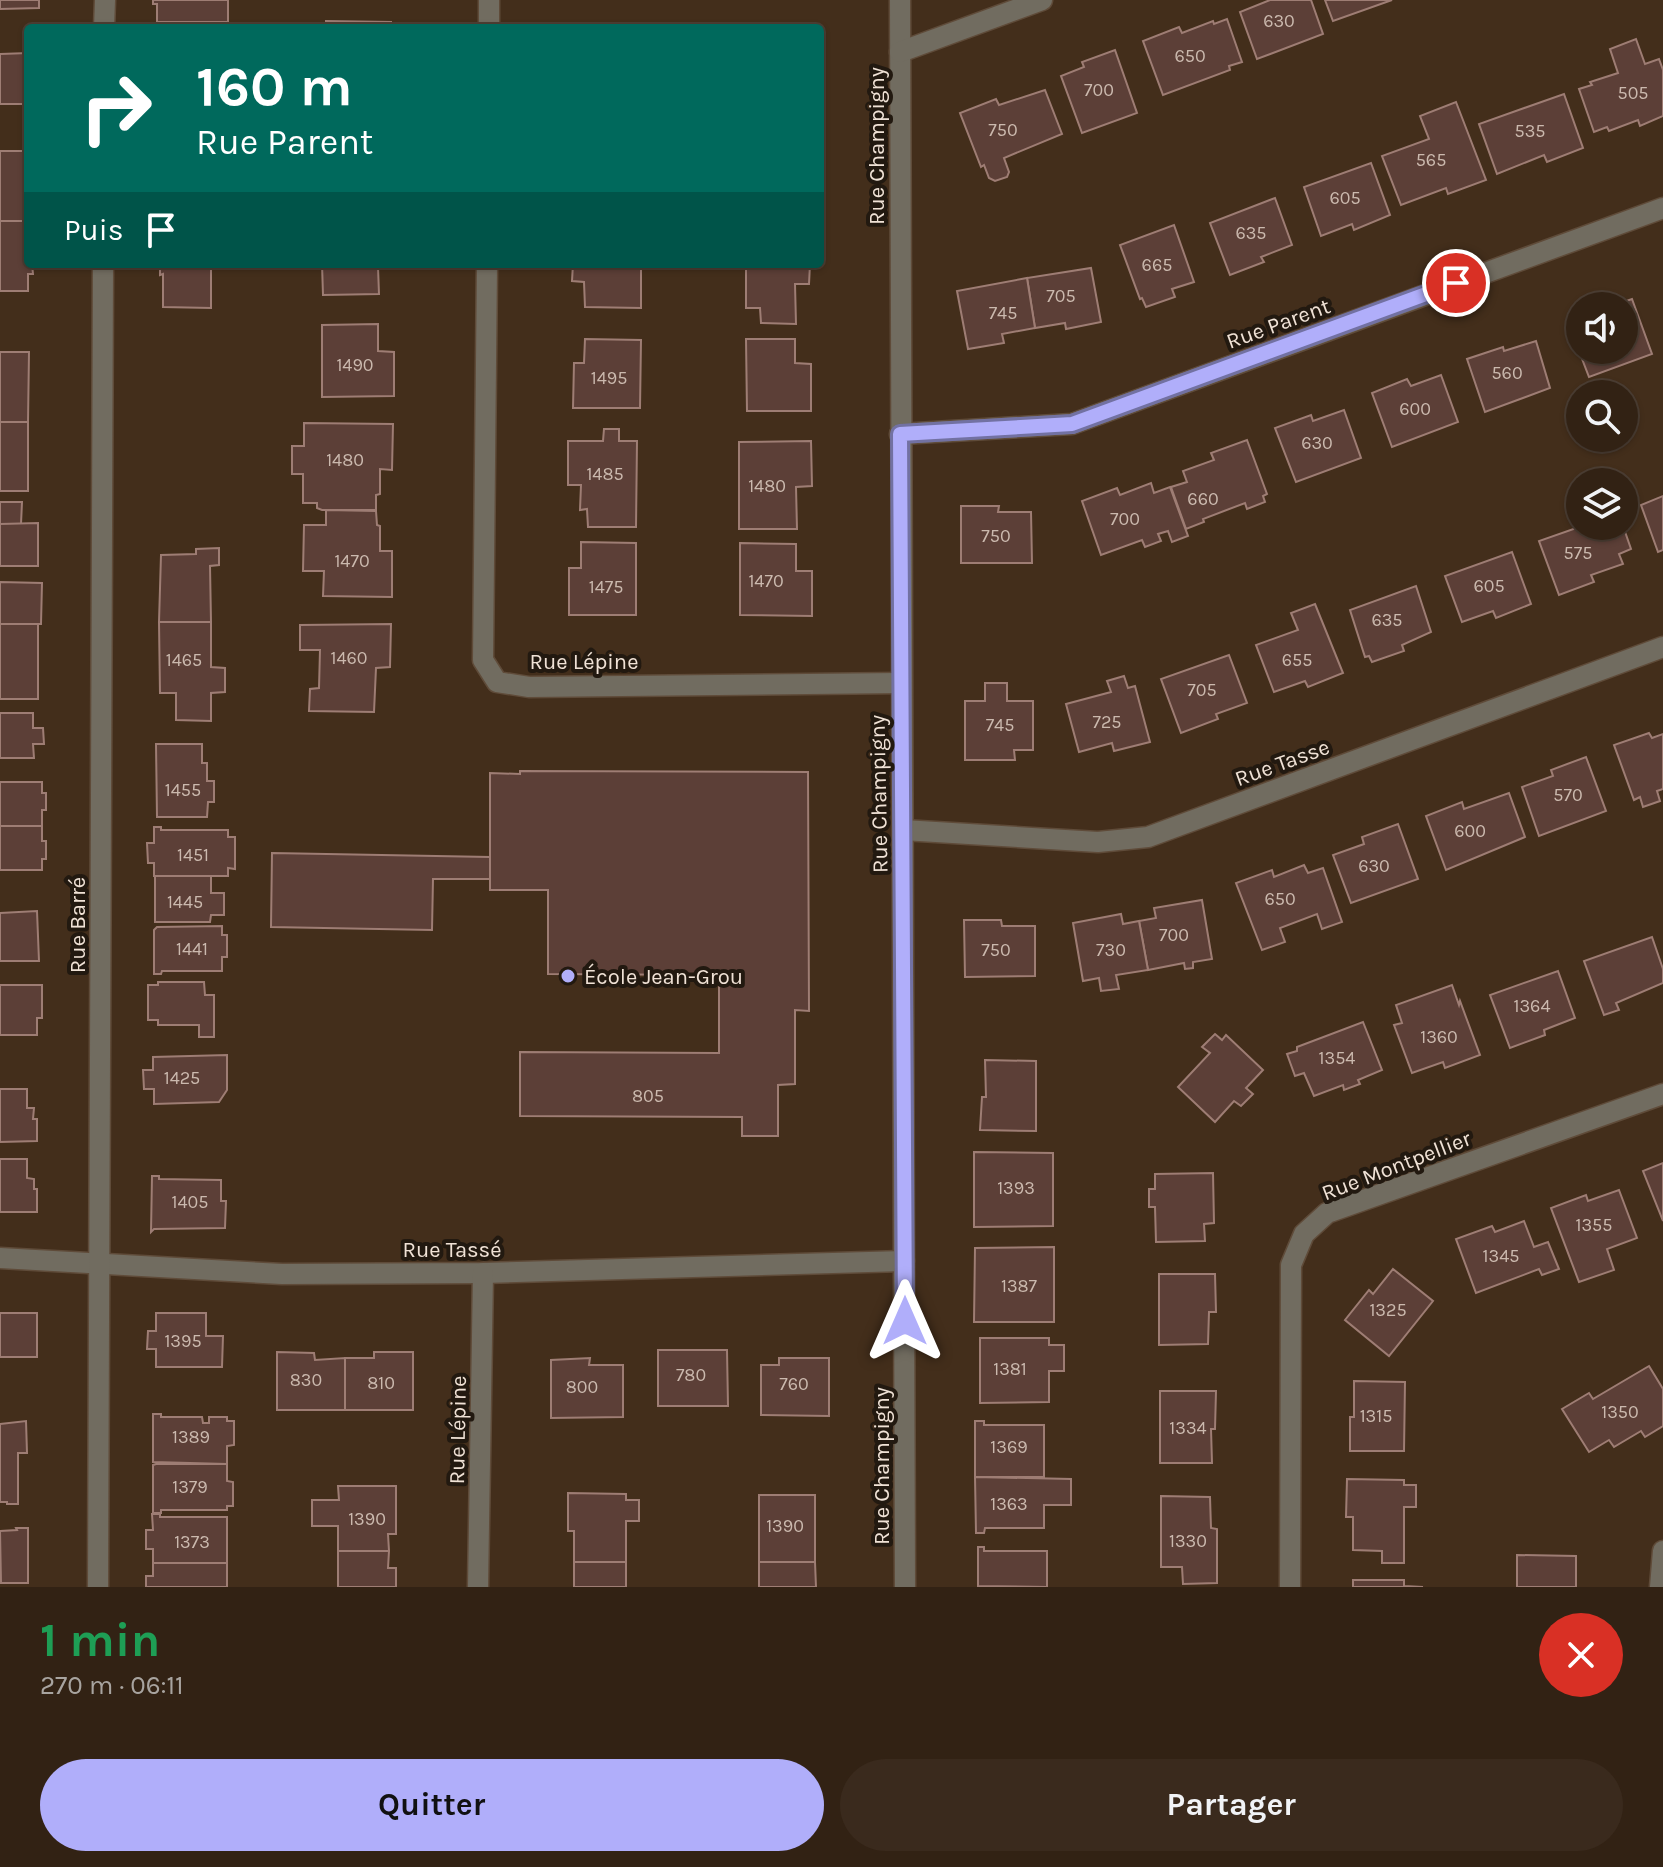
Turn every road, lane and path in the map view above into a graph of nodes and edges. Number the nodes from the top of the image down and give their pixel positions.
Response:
1 (105, 0) edge
2 (489, 0) edge
3 (900, 0) edge
4 (1042, 0) edge
5 (104, 24) edge
6 (489, 24) edge
7 (900, 52) junction
8 (1663, 208) edge
9 (103, 268) edge
10 (487, 268) edge
11 (900, 434) junction
12 (1663, 647) edge
13 (900, 683) junction
14 (903, 830) junction
15 (1663, 1094) edge
16 (0, 1258) edge
17 (904, 1261) junction
18 (99, 1264) junction
19 (483, 1273) junction
20 (1663, 1551) edge
21 (98, 1587) edge
22 (478, 1587) edge
23 (905, 1587) edge
24 (1290, 1587) edge
25 (1660, 1587) edge

1 - 5 street
2 - 6 street
3 - 7 street, Rue Champigny
4 - 7 street
7 - 11 street, Rue Champigny
8 - 11 street, Rue Parent
9 - 18 street, Rue Barré
10 - 13 street, Rue Lépine
11 - 13 street, Rue Champigny
12 - 14 street, Rue Tasse
13 - 14 street, Rue Champigny
14 - 17 street, Rue Champigny
15 - 24 street, Rue Montpellier
16 - 18 street, Rue Tassé
17 - 19 street, Rue Tassé
17 - 23 street, Rue Champigny
18 - 19 street, Rue Tassé
18 - 21 street, Rue Barré
19 - 22 street, Rue Lépine
20 - 25 street

